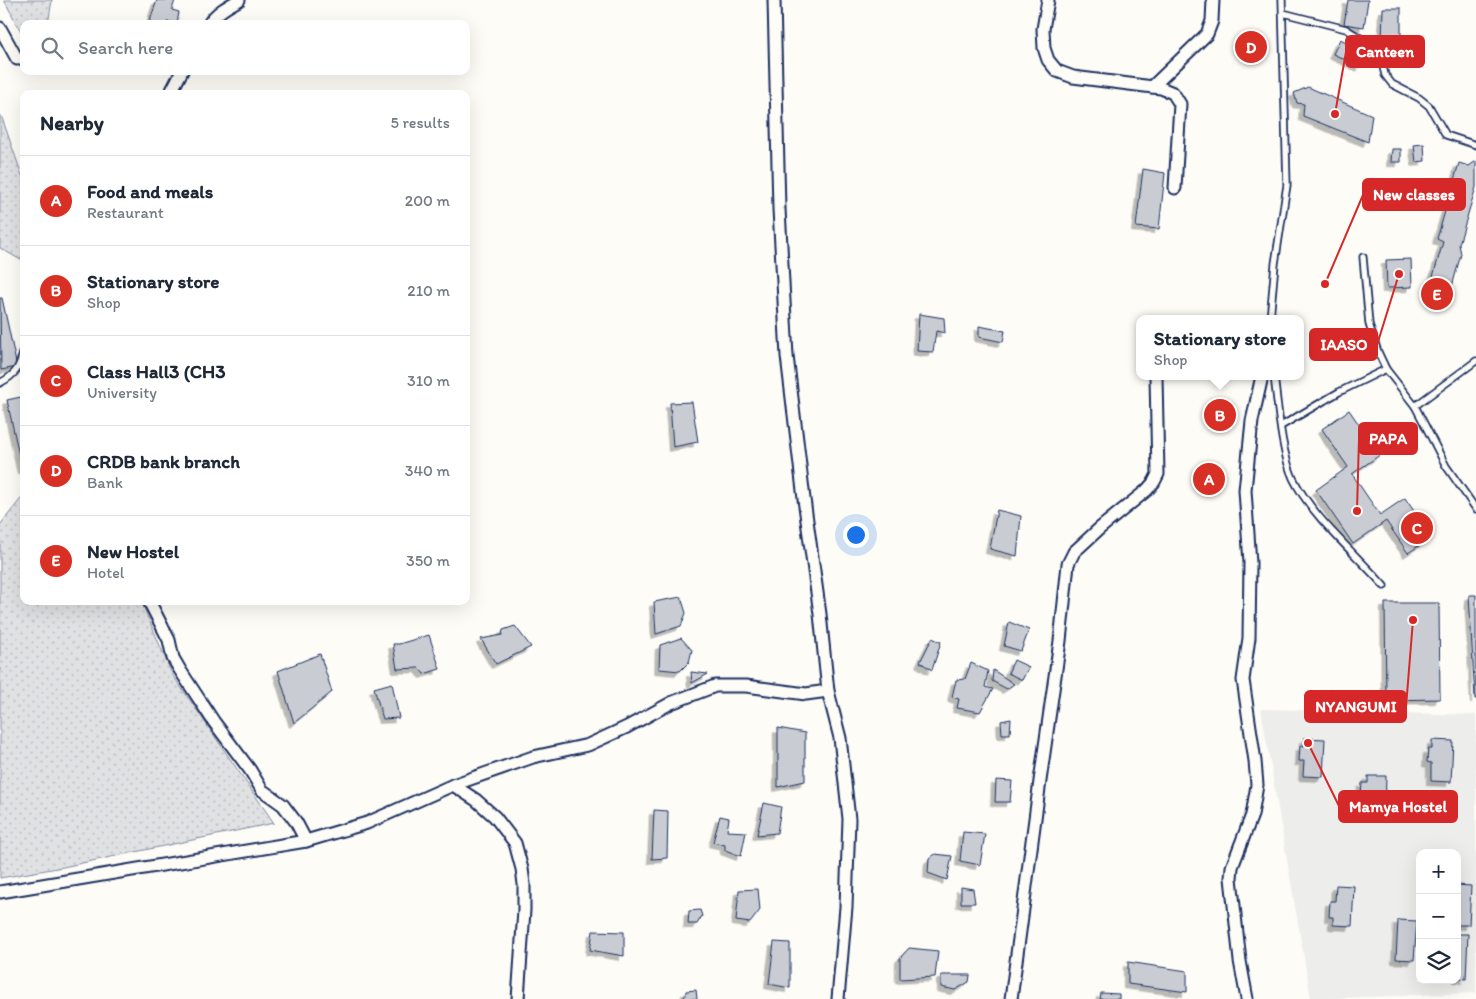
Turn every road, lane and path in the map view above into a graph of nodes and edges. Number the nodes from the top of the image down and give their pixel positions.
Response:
1 (239, 0) edge
2 (774, 0) edge
3 (1048, 0) edge
4 (1213, 0) edge
5 (1282, 0) edge
6 (1283, 13) junction
7 (211, 20) edge
8 (0, 28) edge
9 (17, 59) dead end
10 (180, 75) edge
11 (1152, 87) junction
12 (172, 90) edge
13 (1476, 145) edge
14 (1175, 188) dead end
15 (1363, 257) dead end
16 (1270, 315) edge
17 (1476, 361) edge
18 (20, 362) edge
19 (1386, 368) junction
20 (1156, 380) edge
21 (1261, 380) edge
22 (1275, 380) edge
23 (0, 383) edge
24 (1415, 406) junction
25 (1281, 426) junction
26 (1476, 509) edge
27 (1384, 586) dead end
28 (151, 605) edge
29 (828, 691) junction
30 (453, 785) junction
31 (306, 841) junction
32 (0, 892) edge
33 (518, 999) edge
34 (838, 999) edge
35 (1011, 999) edge
36 (1247, 999) edge

1 - 7 street
2 - 29 street
3 - 11 street
4 - 11 street
5 - 6 lane
6 - 13 lane
6 - 16 lane
8 - 9 street
10 - 12 street
11 - 14 street
15 - 19 lane
17 - 24 lane
18 - 23 lane
19 - 24 lane
19 - 25 lane
20 - 35 street
21 - 36 street
22 - 25 lane
24 - 26 lane
25 - 27 lane
28 - 31 street
29 - 30 street
29 - 34 street
30 - 31 street
30 - 33 street
31 - 32 street

